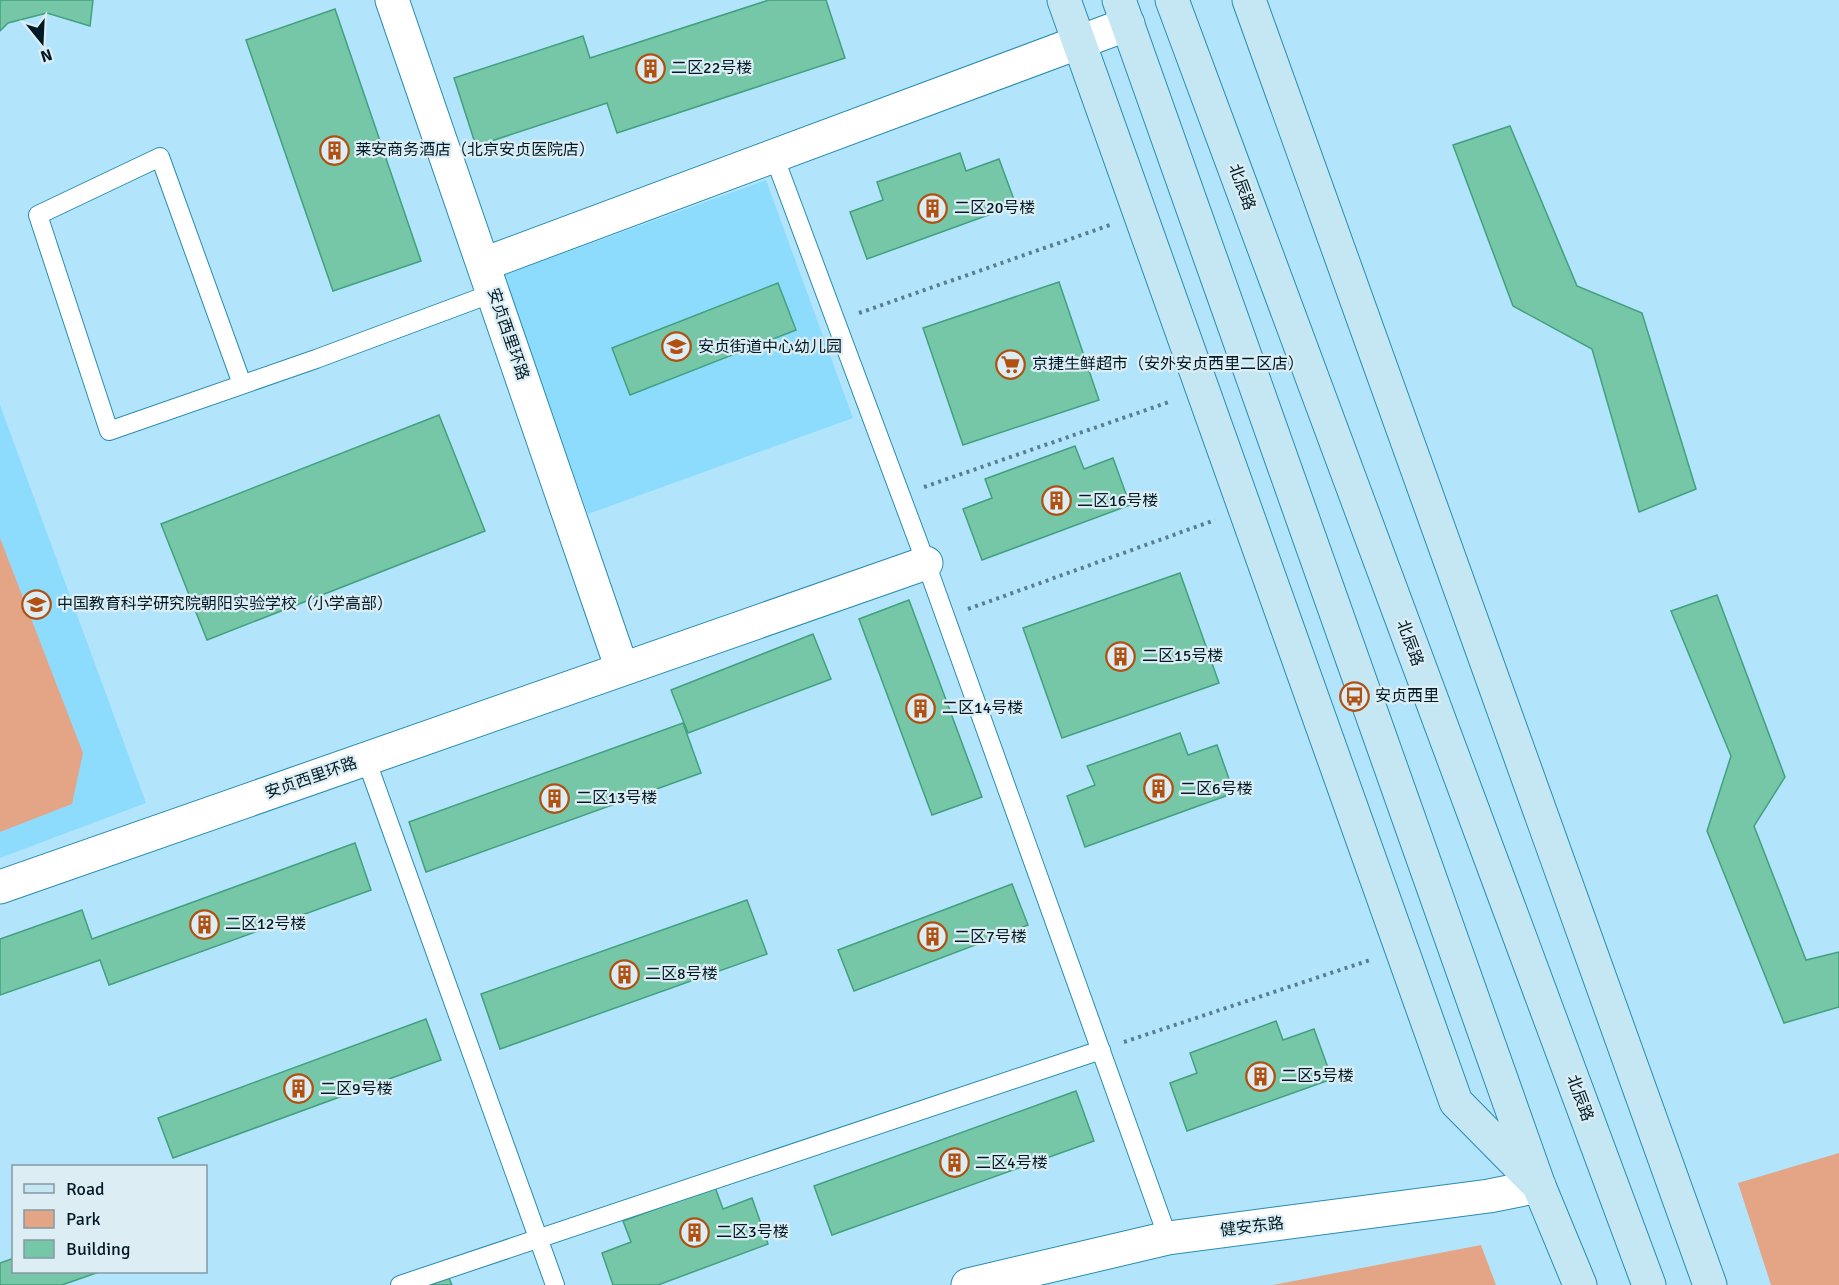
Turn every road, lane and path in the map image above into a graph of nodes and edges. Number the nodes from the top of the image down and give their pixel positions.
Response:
1 (392, 0) edge
2 (1064, 0) edge
3 (1249, 0) edge
4 (1175, 1) edge
5 (1124, 12) edge
6 (1080, 41) junction
7 (774, 156) junction
8 (1141, 214) junction
9 (489, 278) junction
10 (836, 321) junction
11 (242, 384) junction
12 (1203, 390) junction
13 (901, 496) junction
14 (1246, 509) junction
15 (926, 563) junction
16 (945, 617) junction
17 (622, 669) junction
18 (366, 759) junction
19 (0, 887) edge
20 (1402, 949) junction
21 (1101, 1050) junction
22 (1539, 1186) junction
23 (1168, 1238) junction
24 (539, 1239) junction
25 (400, 1285) edge
26 (555, 1285) edge
27 (968, 1285) edge
28 (1580, 1285) edge
29 (1649, 1285) edge
30 (1710, 1285) edge

1 - 9 street, 安贞西里环路
2 - 6 main road
3 - 30 main road
4 - 29 main road, 北辰路
5 - 6 street
5 - 22 main road
6 - 7 street
6 - 8 main road
7 - 9 street
7 - 10 lane
8 - 10 path
8 - 12 main road
9 - 11 lane
9 - 17 street, 安贞西里环路
10 - 13 lane
11 - 11 lane
12 - 13 path
12 - 14 main road
13 - 15 lane
14 - 16 path
14 - 20 main road
15 - 16 lane
15 - 17 street, 安贞西里环路
16 - 21 lane
17 - 18 street, 安贞西里环路
18 - 19 street, 安贞西里环路
18 - 24 lane
20 - 21 path
20 - 22 main road
21 - 23 lane
21 - 24 lane
22 - 23 street, 健安东路
22 - 28 main road
23 - 27 street, 健安东路
24 - 25 lane
24 - 26 lane

